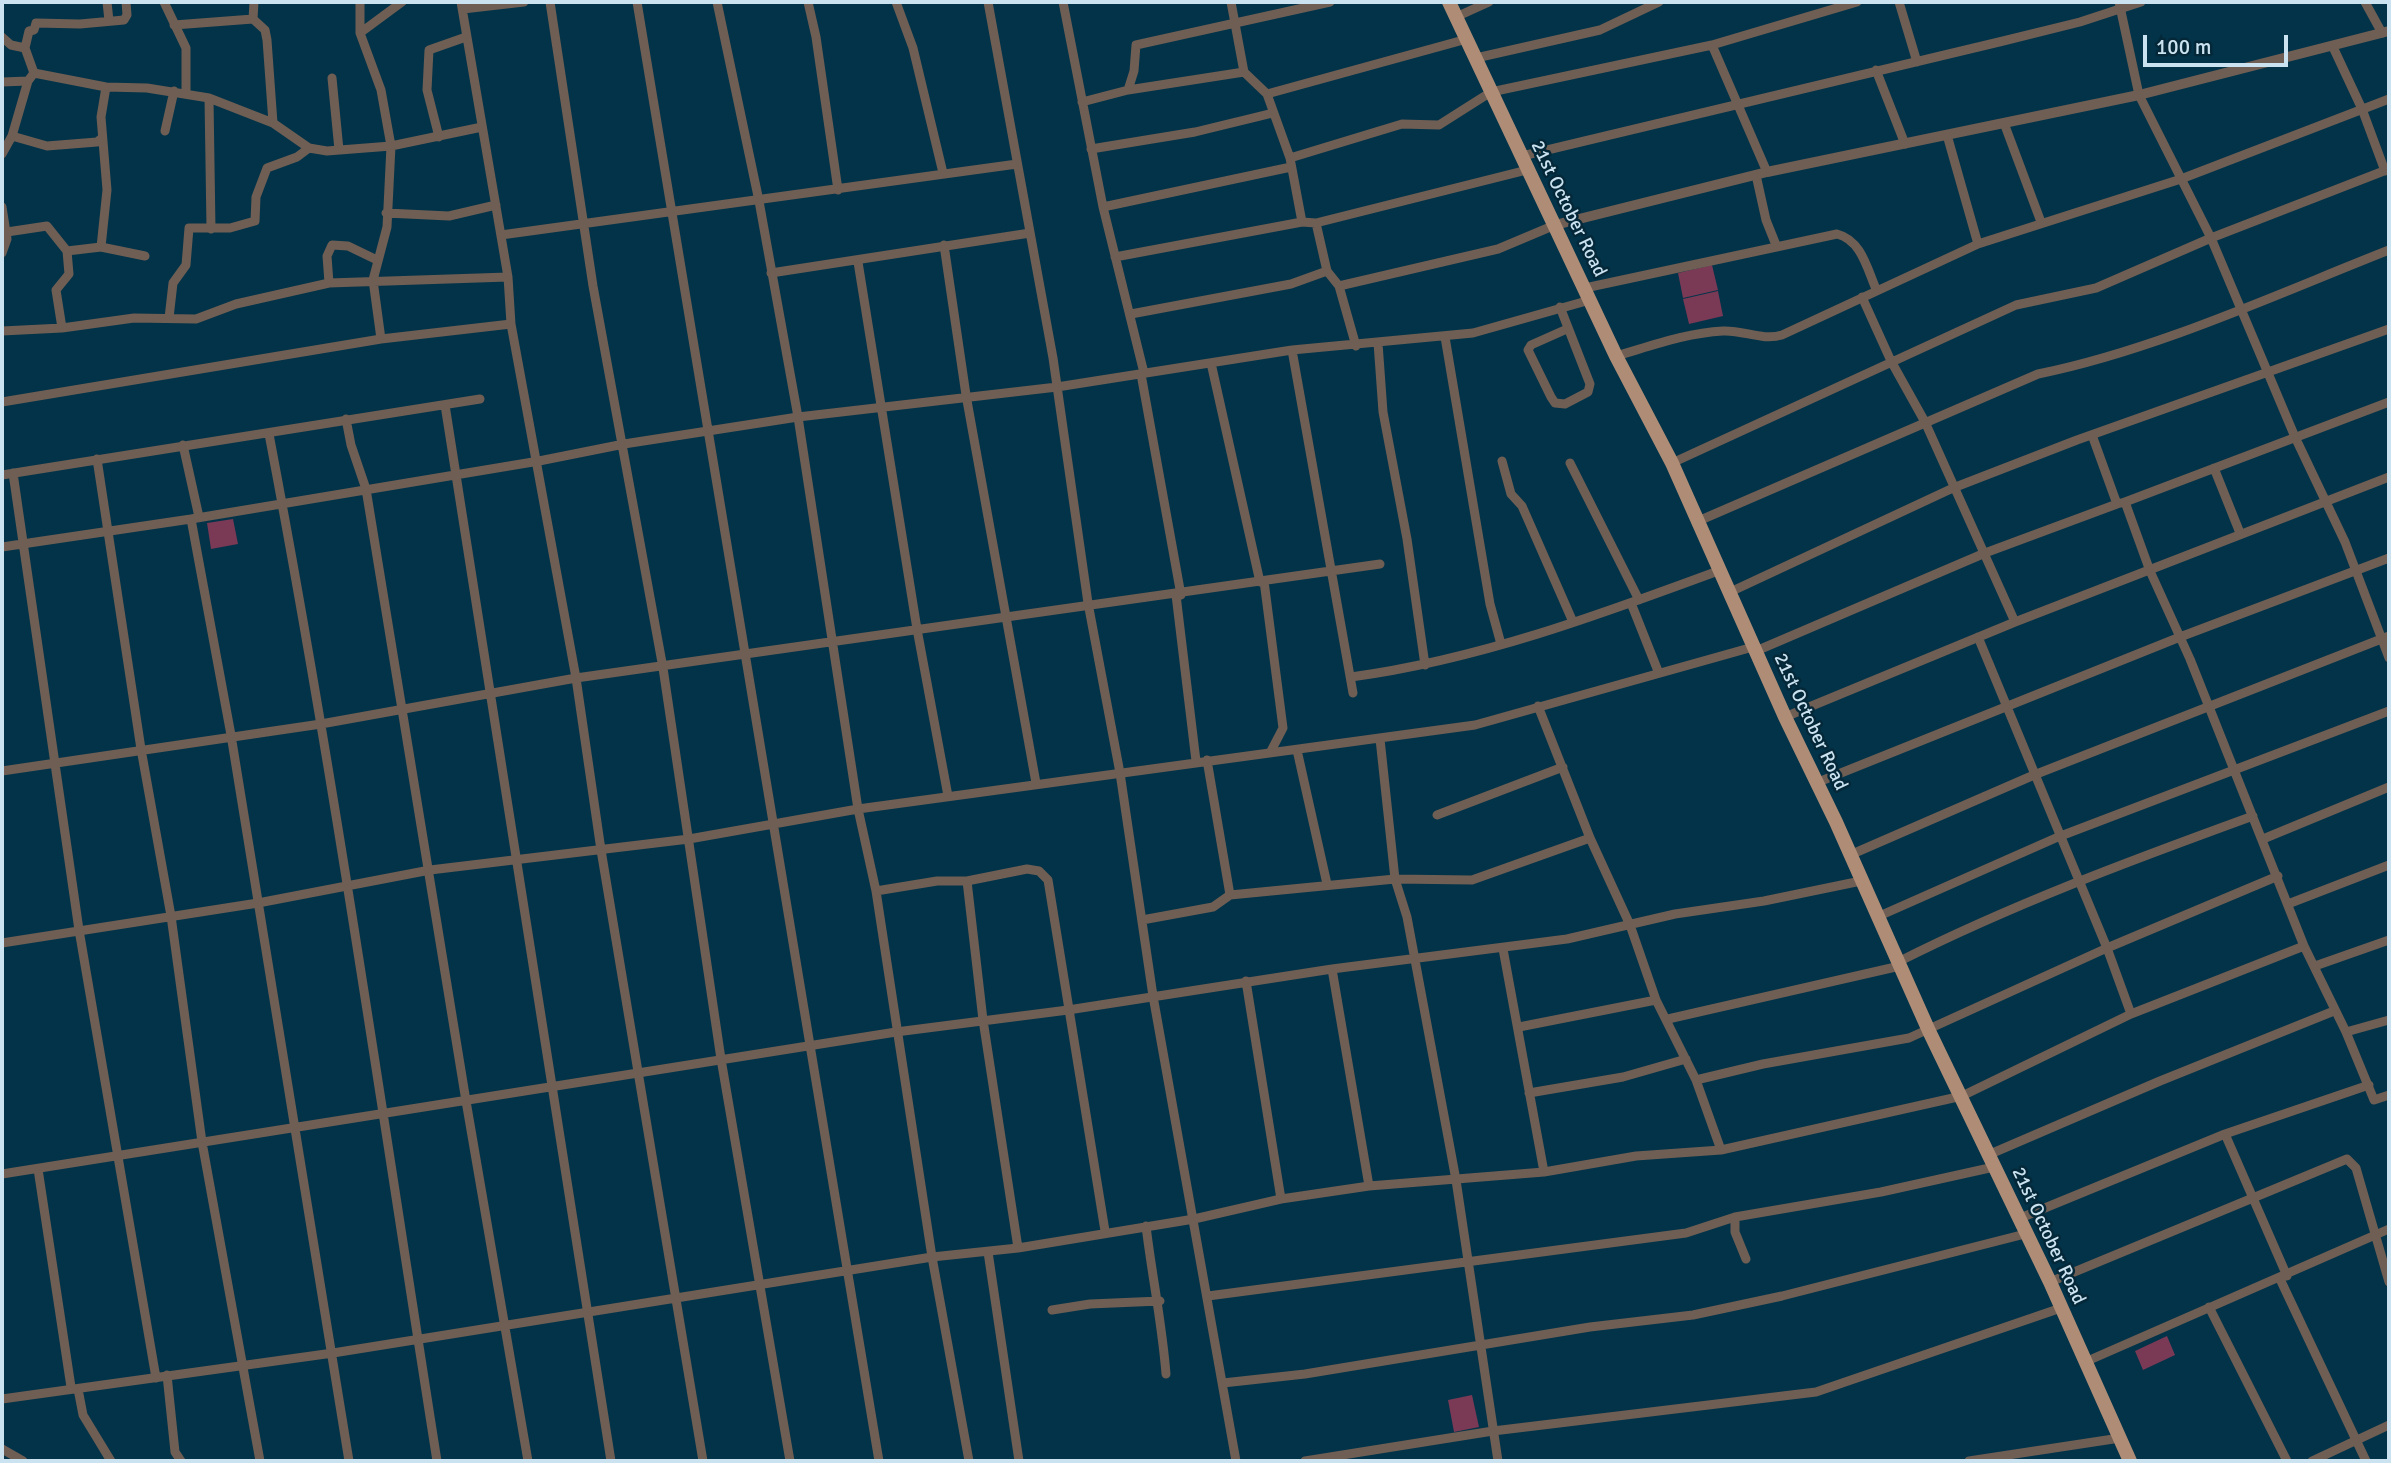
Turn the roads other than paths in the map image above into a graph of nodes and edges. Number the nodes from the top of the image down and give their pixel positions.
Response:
1 (107, 2) edge
2 (126, 2) edge
3 (164, 2) edge
4 (254, 2) edge
5 (360, 2) edge
6 (402, 2) edge
7 (524, 2) edge
8 (551, 2) edge
9 (637, 2) edge
10 (717, 2) edge
11 (808, 2) edge
12 (897, 2) edge
13 (988, 2) edge
14 (1063, 2) edge
15 (1231, 2) edge
16 (1330, 2) edge
17 (1449, 2) edge
18 (1489, 2) edge
19 (1659, 2) edge
20 (1857, 2) edge
21 (1899, 2) edge
22 (2141, 2) edge
23 (2365, 2) edge
24 (462, 5) edge
25 (2120, 6) edge
26 (1456, 17) junction
27 (253, 19) junction
28 (109, 21) junction
29 (1235, 21) junction
30 (174, 25) junction
31 (2386, 32) edge
32 (360, 33) junction
33 (2, 37) edge
34 (466, 37) junction
35 (1467, 39) junction
36 (1712, 46) junction
37 (2333, 47) junction
38 (25, 48) junction
39 (1476, 58) junction
40 (1917, 62) junction
41 (1876, 70) junction
42 (1244, 72) junction
43 (31, 77) junction
44 (332, 78) dead end
45 (2, 82) edge
46 (106, 87) junction
47 (1128, 90) junction
48 (174, 91) junction
49 (186, 92) junction
50 (1491, 92) junction
51 (1267, 94) junction
52 (2139, 95) junction
53 (209, 98) junction
54 (2389, 99) edge
55 (1082, 102) junction
56 (1740, 106) junction
57 (2362, 109) junction
58 (1273, 113) junction
59 (273, 123) junction
60 (2004, 123) junction
61 (482, 127) junction
62 (165, 131) dead end
63 (1948, 135) junction
64 (12, 136) junction
65 (102, 138) junction
66 (439, 138) junction
67 (1905, 144) junction
68 (391, 146) junction
69 (309, 148) junction
70 (1091, 149) junction
71 (339, 150) junction
72 (2, 154) edge
73 (1290, 162) junction
74 (1525, 163) junction
75 (1017, 164) junction
76 (2387, 170) edge
77 (943, 173) junction
78 (1762, 174) junction
79 (2181, 179) junction
80 (838, 190) junction
81 (760, 201) junction
82 (496, 205) junction
83 (2, 206) edge
84 (1103, 207) junction
85 (386, 213) junction
86 (670, 214) junction
87 (585, 222) junction
88 (1302, 222) junction
89 (2041, 222) junction
90 (1316, 223) junction
91 (1555, 225) junction
92 (211, 229) junction
93 (7, 232) junction
94 (1030, 233) junction
95 (502, 235) junction
96 (2211, 238) junction
97 (1978, 244) junction
98 (944, 245) junction
99 (1776, 245) junction
100 (101, 247) junction
101 (2389, 250) edge
102 (67, 251) junction
103 (2, 253) edge
104 (145, 256) dead end
105 (1115, 257) junction
106 (377, 260) junction
107 (858, 262) junction
108 (1327, 271) junction
109 (771, 273) junction
110 (509, 277) junction
111 (373, 280) junction
112 (329, 284) junction
113 (1339, 286) junction
114 (1876, 289) junction
115 (1588, 294) junction
116 (1862, 297) junction
117 (1560, 307) junction
118 (2242, 308) junction
119 (1131, 314) junction
120 (169, 318) junction
121 (511, 324) junction
122 (62, 328) junction
123 (2389, 329) edge
124 (1567, 330) junction
125 (2, 331) edge
126 (1445, 337) junction
127 (381, 339) junction
128 (1378, 343) junction
129 (1356, 346) junction
130 (1292, 350) junction
131 (1616, 356) junction
132 (1891, 361) junction
133 (1211, 363) junction
134 (2269, 372) junction
135 (1143, 373) junction
136 (1057, 387) junction
137 (966, 396) junction
138 (480, 399) dead end
139 (2, 402) edge
140 (2389, 402) edge
141 (445, 405) junction
142 (884, 407) junction
143 (798, 417) junction
144 (346, 419) junction
145 (1926, 422) junction
146 (709, 430) junction
147 (269, 435) junction
148 (2092, 435) junction
149 (2295, 437) junction
150 (624, 444) junction
151 (183, 445) junction
152 (97, 459) junction
153 (539, 461) junction
154 (1502, 461) dead end
155 (1570, 463) dead end
156 (1672, 463) junction
157 (2214, 467) junction
158 (13, 473) junction
159 (456, 474) junction
160 (2, 475) edge
161 (2389, 477) edge
162 (1953, 488) junction
163 (366, 489) junction
164 (2327, 501) junction
165 (282, 503) junction
166 (2121, 503) junction
167 (195, 518) junction
168 (1696, 522) junction
169 (109, 531) junction
170 (2240, 533) junction
171 (22, 545) junction
172 (2, 547) edge
173 (1985, 553) junction
174 (2389, 558) edge
175 (1380, 564) dead end
176 (1333, 571) junction
177 (1718, 571) junction
178 (2150, 571) junction
179 (2356, 572) junction
180 (1261, 581) junction
181 (1728, 593) junction
182 (1178, 595) junction
183 (1635, 601) junction
184 (1088, 603) junction
185 (1005, 617) junction
186 (1573, 622) junction
187 (2015, 622) junction
188 (917, 629) junction
189 (1978, 637) junction
190 (2180, 637) junction
191 (2385, 637) edge
192 (832, 644) junction
193 (1501, 644) junction
194 (1754, 649) junction
195 (746, 656) junction
196 (2389, 658) edge
197 (1425, 665) junction
198 (663, 668) junction
199 (1658, 671) junction
200 (1351, 677) junction
201 (576, 678) junction
202 (1353, 693) dead end
203 (489, 694) junction
204 (2208, 705) junction
205 (1538, 706) junction
206 (2006, 706) junction
207 (401, 708) junction
208 (2389, 711) edge
209 (1785, 718) junction
210 (321, 724) junction
211 (231, 735) junction
212 (1380, 739) junction
213 (141, 748) junction
214 (1297, 750) junction
215 (1271, 751) junction
216 (1207, 760) junction
217 (1196, 761) junction
218 (55, 763) junction
219 (1563, 767) junction
220 (2234, 770) junction
221 (2, 771) edge
222 (1120, 773) junction
223 (2034, 775) junction
224 (1036, 783) junction
225 (1816, 783) junction
226 (2389, 788) edge
227 (948, 796) junction
228 (858, 809) junction
229 (1437, 814) dead end
230 (2253, 816) junction
231 (775, 822) junction
232 (2058, 837) junction
233 (1590, 838) junction
234 (689, 839) junction
235 (2263, 839) junction
236 (601, 850) junction
237 (1850, 855) junction
238 (517, 860) junction
239 (2389, 865) edge
240 (430, 870) junction
241 (2278, 876) junction
242 (1395, 879) junction
243 (2079, 880) junction
244 (967, 881) junction
245 (1861, 881) junction
246 (1327, 884) junction
247 (348, 885) junction
248 (876, 891) junction
249 (1230, 895) junction
250 (258, 903) junction
251 (2288, 904) junction
252 (170, 916) junction
253 (1877, 917) junction
254 (1142, 920) junction
255 (1630, 925) junction
256 (79, 930) junction
257 (2389, 940) edge
258 (2, 941) edge
259 (2304, 946) junction
260 (2107, 948) junction
261 (1503, 949) junction
262 (1415, 959) junction
263 (1899, 964) junction
264 (2315, 966) junction
265 (1332, 969) junction
266 (1246, 981) junction
267 (1153, 996) junction
268 (1656, 1000) junction
269 (1068, 1010) junction
270 (2334, 1011) junction
271 (2131, 1014) junction
272 (1668, 1018) junction
273 (983, 1020) junction
274 (2389, 1020) edge
275 (1518, 1027) junction
276 (1929, 1031) junction
277 (896, 1032) junction
278 (2346, 1032) junction
279 (809, 1046) junction
280 (721, 1059) junction
281 (1686, 1059) junction
282 (638, 1072) junction
283 (1696, 1080) junction
284 (2368, 1085) junction
285 (551, 1086) junction
286 (1530, 1093) junction
287 (2389, 1095) edge
288 (1962, 1096) junction
289 (466, 1101) junction
290 (381, 1115) junction
291 (294, 1127) junction
292 (2225, 1134) junction
293 (202, 1142) junction
294 (1721, 1150) junction
295 (116, 1155) junction
296 (1991, 1161) junction
297 (37, 1169) junction
298 (1544, 1172) junction
299 (2, 1174) edge
300 (1456, 1180) junction
301 (1369, 1186) junction
302 (2252, 1198) junction
303 (1281, 1199) junction
304 (1735, 1217) junction
305 (1194, 1219) junction
306 (2018, 1219) junction
307 (1146, 1226) junction
308 (2389, 1229) edge
309 (1104, 1231) junction
310 (2025, 1234) junction
311 (2376, 1234) junction
312 (1018, 1248) junction
313 (988, 1252) junction
314 (932, 1257) junction
315 (1746, 1259) dead end
316 (1468, 1261) junction
317 (850, 1272) junction
318 (2284, 1278) junction
319 (2050, 1282) junction
320 (2389, 1282) edge
321 (761, 1286) junction
322 (1208, 1296) junction
323 (677, 1299) junction
324 (1160, 1301) junction
325 (2209, 1307) junction
326 (2061, 1308) junction
327 (1052, 1310) dead end
328 (587, 1312) junction
329 (504, 1325) junction
330 (418, 1340) junction
331 (1480, 1346) junction
332 (333, 1353) junction
333 (2085, 1362) junction
334 (243, 1366) junction
335 (1166, 1374) dead end
336 (167, 1375) junction
337 (156, 1378) junction
338 (1223, 1383) junction
339 (75, 1388) junction
340 (2, 1399) edge
341 (2389, 1425) edge
342 (1493, 1431) junction
343 (2120, 1438) junction
344 (2357, 1440) junction
345 (2, 1449) edge
346 (21, 1461) edge
347 (111, 1461) edge
348 (181, 1461) edge
349 (260, 1461) edge
350 (349, 1461) edge
351 (437, 1461) edge
352 (528, 1461) edge
353 (611, 1461) edge
354 (703, 1461) edge
355 (790, 1461) edge
356 (879, 1461) edge
357 (969, 1461) edge
358 (1019, 1461) edge
359 (1236, 1461) edge
360 (1305, 1461) edge
361 (1498, 1461) edge
362 (1969, 1461) edge
363 (2130, 1461) edge
364 (2287, 1461) edge
365 (2312, 1461) edge
366 (2366, 1461) edge

1 - 28 street
2 - 28 street
3 - 30 street
4 - 27 street
5 - 32 street
6 - 32 street
7 - 24 street
8 - 87 street
9 - 86 street
10 - 81 street
11 - 80 street
12 - 77 street
13 - 75 street
14 - 55 street
15 - 29 street
16 - 29 street
17 - 26 main road, 21st October Road
18 - 26 street
19 - 39 street
20 - 36 street
21 - 40 street
22 - 25 street
23 - 31 street
24 - 34 street
25 - 40 street
25 - 52 street
26 - 35 main road, 21st October Road
27 - 30 street
27 - 59 street
28 - 38 street
29 - 42 street
29 - 47 street
30 - 49 street
31 - 37 street
32 - 68 street
33 - 38 street
34 - 61 street
34 - 66 street
35 - 39 main road, 21st October Road
35 - 51 street
36 - 50 street
36 - 56 street
37 - 52 street
37 - 57 street
38 - 43 street
39 - 50 main road, 21st October Road
40 - 41 street
41 - 56 street
41 - 67 street
42 - 47 street
42 - 51 street
43 - 45 street
43 - 46 street
43 - 64 street
44 - 71 street
46 - 48 street
46 - 65 street
47 - 55 street
48 - 49 street
48 - 62 street
49 - 53 street
50 - 73 street
50 - 74 main road, 21st October Road
51 - 58 street
52 - 60 street
52 - 79 street
53 - 59 street
53 - 92 street
54 - 57 street
55 - 70 street
56 - 74 street
56 - 78 street
57 - 76 street
57 - 79 street
58 - 70 street
58 - 73 street
59 - 69 street
60 - 63 street
60 - 89 street
61 - 66 street
61 - 82 street
63 - 67 street
63 - 97 street
64 - 65 street
64 - 72 street
65 - 100 street
66 - 68 street
67 - 78 street
68 - 71 street
68 - 85 street
69 - 71 street
69 - 92 street
70 - 84 street
73 - 84 street
73 - 88 street
74 - 90 street
74 - 91 main road, 21st October Road
75 - 77 street
75 - 94 street
76 - 96 street
77 - 80 street
78 - 91 street
78 - 99 street
79 - 89 street
79 - 96 street
80 - 81 street
81 - 86 street
81 - 109 street
82 - 85 street
82 - 95 street
83 - 93 street
84 - 105 street
85 - 106 street
86 - 87 street
86 - 146 street
87 - 95 street
87 - 150 street
88 - 90 street
88 - 105 street
89 - 97 street
90 - 108 street
91 - 113 street
91 - 115 main road, 21st October Road
92 - 120 street
93 - 102 street
93 - 103 street
94 - 98 street
94 - 136 street
95 - 110 street
96 - 118 street
96 - 132 street
97 - 114 street
98 - 107 street
98 - 137 street
99 - 114 street
99 - 115 street
100 - 102 street
100 - 104 street
101 - 118 street
102 - 122 street
105 - 119 street
106 - 111 street
106 - 112 street
107 - 109 street
107 - 142 street
108 - 113 street
108 - 119 street
109 - 143 street
110 - 111 street
110 - 121 street
111 - 112 street
111 - 127 street
112 - 120 street
113 - 129 street
114 - 116 street
115 - 117 street
115 - 131 main road, 21st October Road
116 - 131 street
116 - 132 street
117 - 124 street
117 - 126 street
118 - 134 street
118 - 145 street
119 - 135 street
120 - 122 street
121 - 127 street
121 - 153 street
122 - 125 street
123 - 134 street
124 - 124 street
126 - 128 street
126 - 193 street
127 - 139 street
128 - 129 street
128 - 197 street
129 - 130 street
130 - 133 street
130 - 176 street
131 - 156 main road, 21st October Road
132 - 145 street
132 - 156 street
133 - 135 street
133 - 180 street
134 - 148 street
134 - 149 street
135 - 136 street
135 - 182 street
136 - 137 street
136 - 184 street
137 - 142 street
137 - 185 street
138 - 141 street
140 - 149 street
141 - 144 street
141 - 159 street
142 - 143 street
142 - 188 street
143 - 146 street
143 - 192 street
144 - 147 street
144 - 163 street
145 - 162 street
145 - 168 street
146 - 150 street
146 - 195 street
147 - 151 street
147 - 165 street
148 - 162 street
148 - 166 street
149 - 157 street
149 - 164 street
150 - 153 street
150 - 198 street
151 - 152 street
151 - 167 street
152 - 158 street
152 - 169 street
153 - 159 street
153 - 201 street
154 - 186 street
155 - 183 street
156 - 168 main road, 21st October Road
157 - 166 street
157 - 170 street
158 - 160 street
158 - 171 street
159 - 163 street
159 - 203 street
161 - 164 street
162 - 173 street
162 - 181 street
163 - 165 street
163 - 207 street
164 - 170 street
164 - 179 street
165 - 167 street
165 - 210 street
166 - 173 street
166 - 178 street
167 - 169 street
167 - 211 street
168 - 177 main road, 21st October Road
169 - 171 street
169 - 213 street
170 - 178 street
171 - 172 street
171 - 218 street
173 - 187 street
173 - 194 street
174 - 179 street
175 - 176 street
176 - 180 street
176 - 200 street
177 - 181 main road, 21st October Road
177 - 183 street
178 - 187 street
178 - 190 street
179 - 190 street
179 - 191 street
180 - 182 street
180 - 215 street
181 - 194 main road, 21st October Road
182 - 184 street
182 - 217 street
183 - 186 street
183 - 199 street
184 - 185 street
184 - 222 street
185 - 188 street
185 - 224 street
186 - 193 street
187 - 189 street
188 - 192 street
188 - 227 street
189 - 206 street
189 - 209 street
190 - 204 street
190 - 206 street
191 - 196 street
191 - 204 street
192 - 195 street
192 - 228 street
193 - 197 street
194 - 199 street
194 - 209 main road, 21st October Road
195 - 198 street
195 - 231 street
197 - 200 street
198 - 201 street
198 - 234 street
199 - 205 street
200 - 202 street
201 - 203 street
201 - 236 street
203 - 207 street
203 - 238 street
204 - 220 street
204 - 223 street
205 - 212 street
205 - 219 street
206 - 223 street
206 - 225 street
207 - 210 street
207 - 240 street
208 - 220 street
209 - 225 main road, 21st October Road
210 - 211 street
210 - 247 street
211 - 213 street
211 - 250 street
212 - 214 street
212 - 242 street
213 - 218 street
213 - 252 street
214 - 215 street
214 - 246 street
215 - 216 street
216 - 217 street
216 - 249 street
217 - 222 street
218 - 221 street
218 - 256 street
219 - 229 street
219 - 233 street
220 - 230 street
220 - 232 street
222 - 224 street
222 - 254 street
223 - 232 street
223 - 237 street
224 - 227 street
225 - 237 main road, 21st October Road
226 - 235 street
227 - 228 street
228 - 231 street
228 - 248 street
230 - 235 street
230 - 243 street
231 - 234 street
231 - 279 street
232 - 243 street
232 - 253 street
233 - 242 street
233 - 255 street
234 - 236 street
234 - 280 street
235 - 241 street
236 - 238 street
236 - 282 street
237 - 245 main road, 21st October Road
238 - 240 street
238 - 285 street
239 - 251 street
240 - 247 street
240 - 289 street
241 - 251 street
241 - 260 street
242 - 246 street
242 - 262 street
243 - 260 street
243 - 263 street
244 - 248 street
244 - 269 street
244 - 273 street
245 - 253 main road, 21st October Road
245 - 255 street
246 - 249 street
247 - 250 street
247 - 290 street
248 - 277 street
249 - 254 street
250 - 252 street
250 - 291 street
251 - 259 street
252 - 256 street
252 - 293 street
253 - 263 main road, 21st October Road
254 - 267 street
255 - 261 street
255 - 268 street
256 - 258 street
256 - 295 street
257 - 264 street
259 - 264 street
259 - 271 street
260 - 271 street
260 - 276 street
261 - 262 street
261 - 275 street
262 - 265 street
262 - 300 street
263 - 272 street
263 - 276 main road, 21st October Road
264 - 270 street
265 - 266 street
265 - 301 street
266 - 267 street
266 - 303 street
267 - 269 street
267 - 305 street
268 - 272 street
268 - 275 street
269 - 273 street
269 - 309 street
270 - 278 street
270 - 296 street
271 - 288 street
272 - 281 street
273 - 277 street
273 - 312 street
274 - 278 street
275 - 286 street
276 - 283 street
276 - 288 main road, 21st October Road
277 - 279 street
277 - 314 street
278 - 284 street
279 - 280 street
279 - 317 street
280 - 282 street
280 - 321 street
281 - 283 street
281 - 286 street
282 - 285 street
282 - 323 street
283 - 294 street
284 - 287 street
284 - 292 street
285 - 289 street
285 - 328 street
286 - 298 street
288 - 294 street
288 - 296 main road, 21st October Road
289 - 290 street
289 - 329 street
290 - 291 street
290 - 330 street
291 - 293 street
291 - 332 street
292 - 302 street
292 - 306 street
293 - 295 street
293 - 334 street
294 - 298 street
295 - 297 street
295 - 337 street
296 - 304 street
296 - 306 main road, 21st October Road
297 - 299 street
297 - 339 street
298 - 300 street
300 - 301 street
300 - 316 street
301 - 303 street
302 - 311 street
302 - 318 street
302 - 319 street
303 - 305 street
304 - 315 street
304 - 316 street
305 - 307 street
305 - 322 street
306 - 310 main road, 21st October Road
307 - 309 street
307 - 324 street
308 - 311 street
309 - 312 street
310 - 319 main road, 21st October Road
310 - 331 street
311 - 318 street
311 - 320 street
312 - 313 street
313 - 314 street
313 - 358 street
314 - 317 street
314 - 357 street
316 - 322 street
316 - 331 street
317 - 321 street
317 - 356 street
318 - 325 street
318 - 344 street
319 - 326 main road, 21st October Road
321 - 323 street
321 - 355 street
322 - 338 street
323 - 328 street
323 - 354 street
324 - 327 street
324 - 335 street
325 - 333 street
325 - 364 street
326 - 333 main road, 21st October Road
326 - 342 street
328 - 329 street
328 - 353 street
329 - 330 street
329 - 352 street
330 - 332 street
330 - 351 street
331 - 338 street
331 - 342 street
332 - 334 street
332 - 350 street
333 - 343 main road, 21st October Road
334 - 336 street
334 - 349 street
336 - 337 street
336 - 348 street
337 - 339 street
338 - 359 street
339 - 340 street
339 - 347 street
341 - 344 street
342 - 360 street
342 - 361 street
343 - 362 street
343 - 363 main road, 21st October Road
344 - 365 street
344 - 366 street
345 - 346 street

